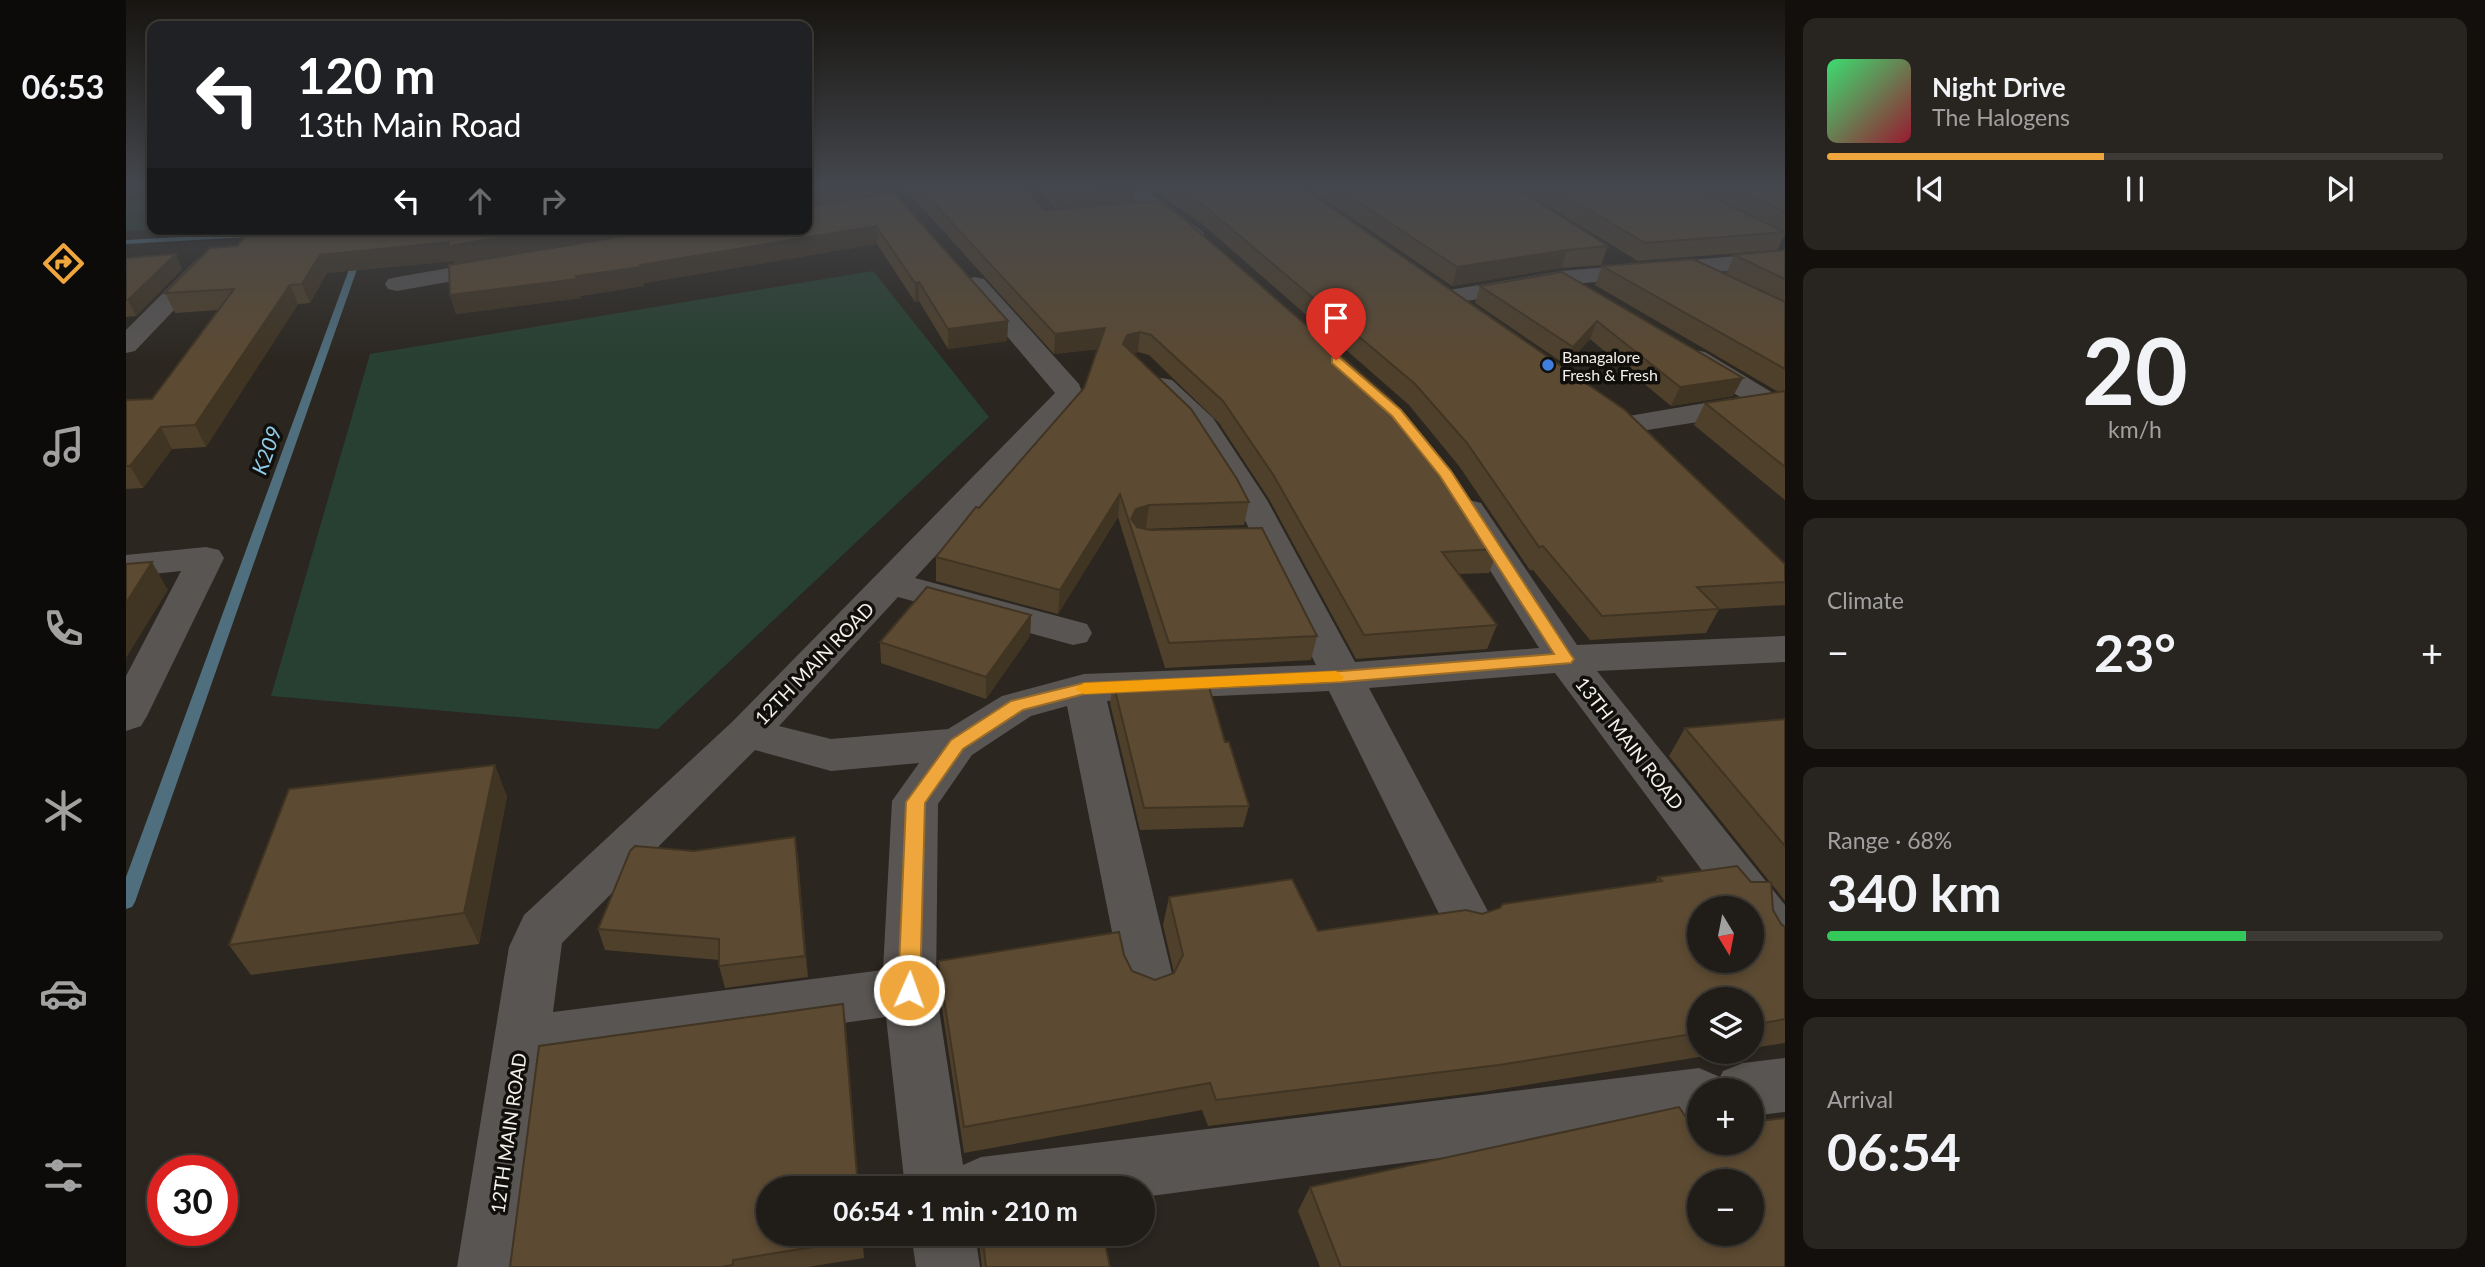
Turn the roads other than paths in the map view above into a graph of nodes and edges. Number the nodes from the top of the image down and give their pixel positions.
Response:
1 (1207, 245) edge
2 (217, 251) edge
3 (1219, 256) edge
4 (1608, 256) edge
5 (1785, 259) edge
6 (954, 260) edge
7 (518, 263) edge
8 (1684, 265) junction
9 (1630, 270) junction
10 (1561, 278) junction
11 (397, 284) dead end
12 (1729, 288) edge
13 (1596, 299) edge
14 (1482, 321) edge
15 (126, 345) edge
16 (1676, 347) edge
17 (1137, 363) edge
18 (1776, 401) edge
19 (1655, 445) edge
20 (1453, 486) edge
21 (1271, 538) junction
22 (1230, 539) edge
23 (126, 566) edge
24 (890, 583) junction
25 (1073, 633) dead end
26 (1785, 649) edge
27 (1566, 659) junction
28 (1342, 677) junction
29 (1084, 688) junction
30 (126, 716) edge
31 (747, 733) junction
32 (957, 744) junction
33 (1467, 919) edge
34 (1785, 943) edge
35 (1148, 982) edge
36 (909, 990) junction
37 (522, 1042) junction
38 (1785, 1085) edge
39 (1764, 1088) edge
40 (1687, 1098) edge
41 (934, 1176) edge
42 (1075, 1176) edge
43 (945, 1246) edge
44 (489, 1267) edge
45 (948, 1267) edge

1 - 3 street
2 - 15 street
4 - 9 street
5 - 8 street
6 - 24 street, 12TH MAIN ROAD
7 - 11 street
8 - 9 street
8 - 12 street
9 - 10 street
10 - 13 street
10 - 14 street
16 - 18 street
17 - 21 street
18 - 19 street
20 - 27 street, 13TH MAIN ROAD
21 - 22 street
21 - 28 street
23 - 30 street
24 - 25 street
24 - 31 street, 12TH MAIN ROAD
26 - 27 street
27 - 28 street
27 - 34 street, 13TH MAIN ROAD
28 - 29 street
28 - 33 street
29 - 32 street
29 - 35 street
31 - 32 street
31 - 37 street, 12TH MAIN ROAD
32 - 36 street
36 - 37 street
36 - 41 street
37 - 44 street, 12TH MAIN ROAD
38 - 39 street
40 - 42 street
43 - 45 street

